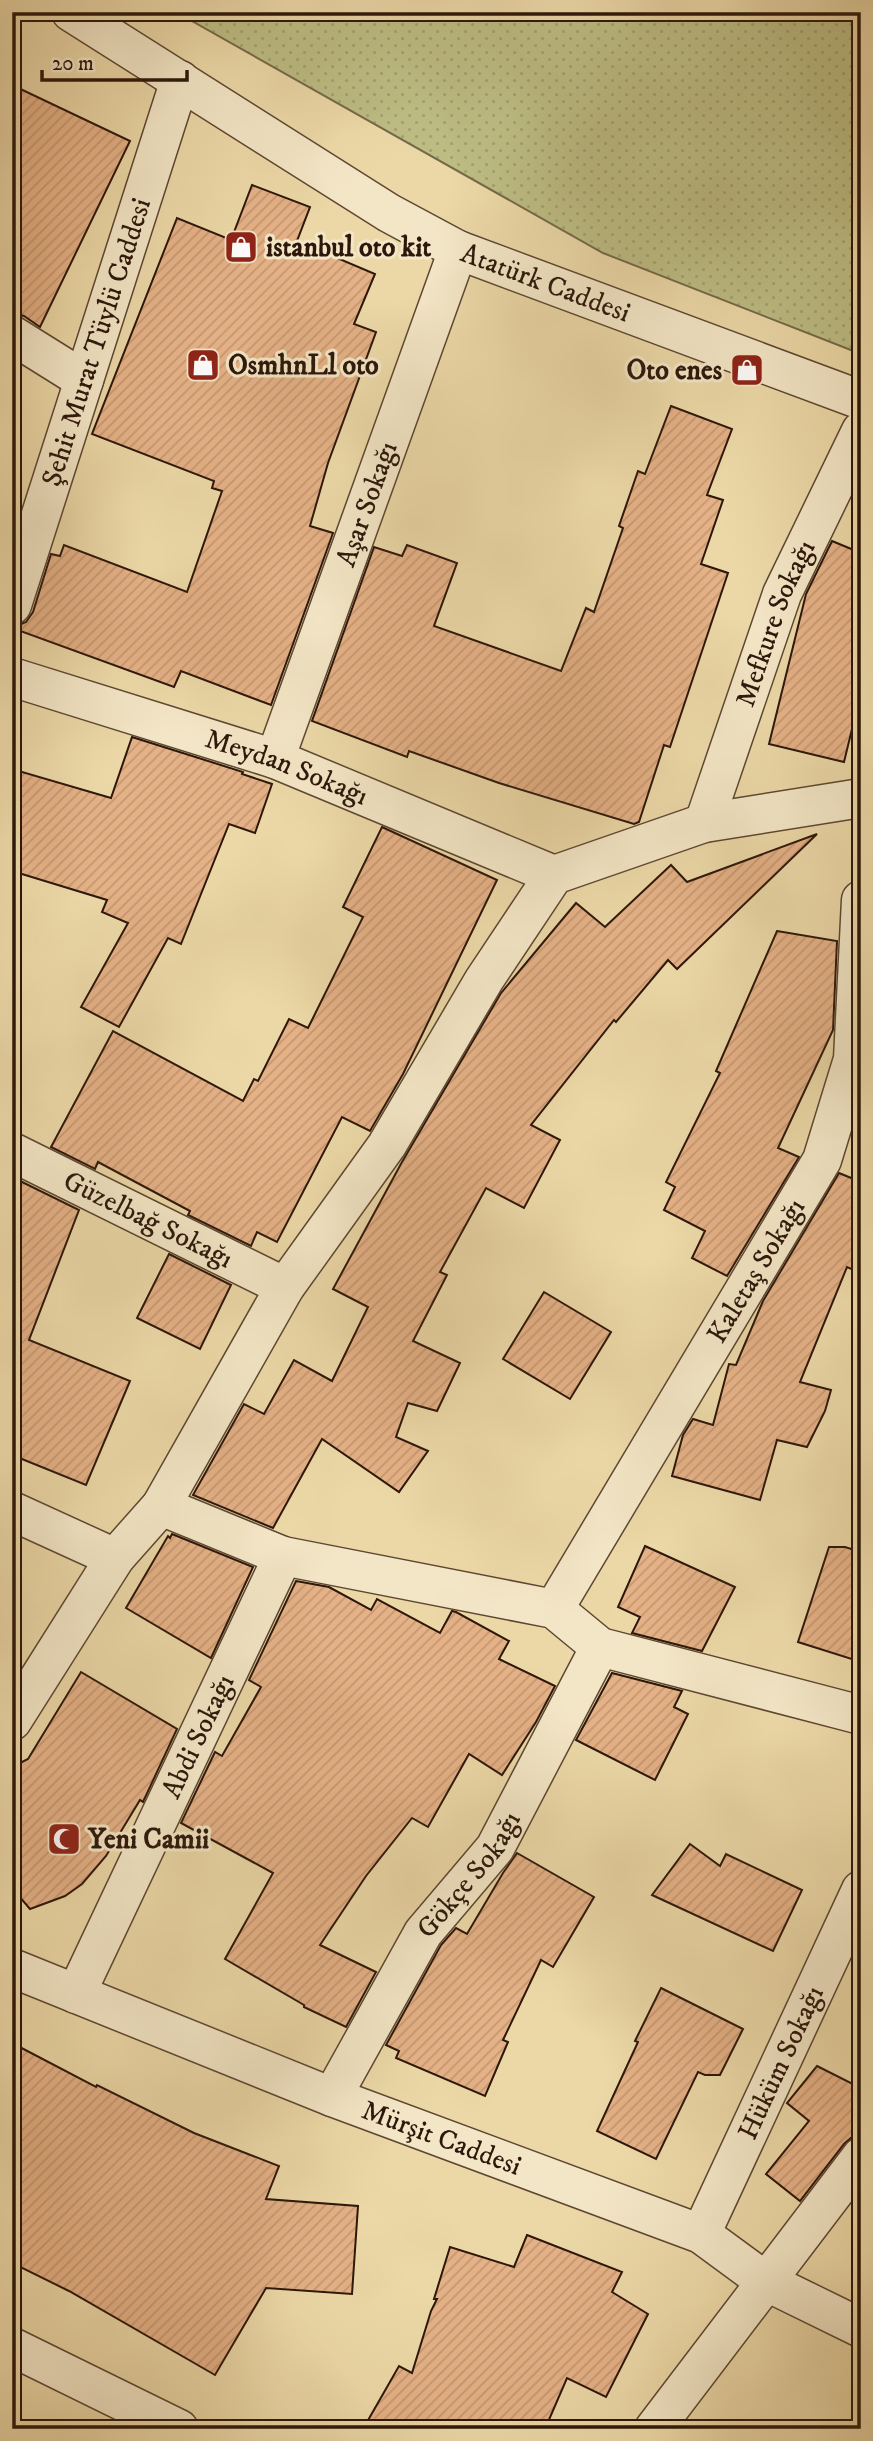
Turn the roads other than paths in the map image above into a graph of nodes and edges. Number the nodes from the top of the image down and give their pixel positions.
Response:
1 (71, 12) edge
2 (180, 80) junction
3 (458, 250) junction
4 (12, 335) edge
5 (83, 380) junction
6 (861, 400) edge
7 (861, 430) edge
8 (12, 605) edge
9 (12, 677) edge
10 (275, 759) junction
11 (861, 798) edge
12 (704, 823) junction
13 (554, 875) junction
14 (861, 900) edge
15 (12, 1152) edge
16 (285, 1287) junction
17 (161, 1506) junction
18 (12, 1511) edge
19 (283, 1556) junction
20 (116, 1558) junction
21 (554, 1609) junction
22 (600, 1647) junction
23 (861, 1716) edge
24 (12, 1721) edge
25 (861, 1890) edge
26 (12, 1968) edge
27 (76, 1994) junction
28 (332, 2097) junction
29 (861, 2157) edge
30 (701, 2234) junction
31 (765, 2281) junction
32 (861, 2328) edge
33 (12, 2347) edge
34 (179, 2429) edge
35 (654, 2429) edge

1 - 2 street, Atatürk Caddesi
2 - 3 street, Atatürk Caddesi
2 - 5 street, Şehit Murat Tüylü Caddesi
3 - 6 street, Atatürk Caddesi
3 - 10 street, Aşar Sokağı
4 - 5 street
5 - 8 street, Şehit Murat Tüylü Caddesi
7 - 12 street, Mefkure Sokağı
9 - 10 street, Meydan Sokağı
10 - 13 street, Meydan Sokağı
11 - 12 street
12 - 13 street
13 - 16 street
14 - 21 street, Kaletaş Sokağı
15 - 16 street, Güzelbağ Sokağı
16 - 17 street
17 - 19 street
17 - 20 street
18 - 20 street
19 - 21 street
19 - 27 street, Abdi Sokağı
20 - 24 street
21 - 22 street
22 - 23 street
22 - 28 street, Gökçe Sokağı
25 - 30 street, Hüküm Sokağı
26 - 27 street, Mürşit Caddesi
27 - 28 street, Mürşit Caddesi
28 - 30 street, Mürşit Caddesi
29 - 31 street
30 - 31 street, Mürşit Caddesi
31 - 32 street, Mürşit Caddesi
31 - 35 street
33 - 34 street

